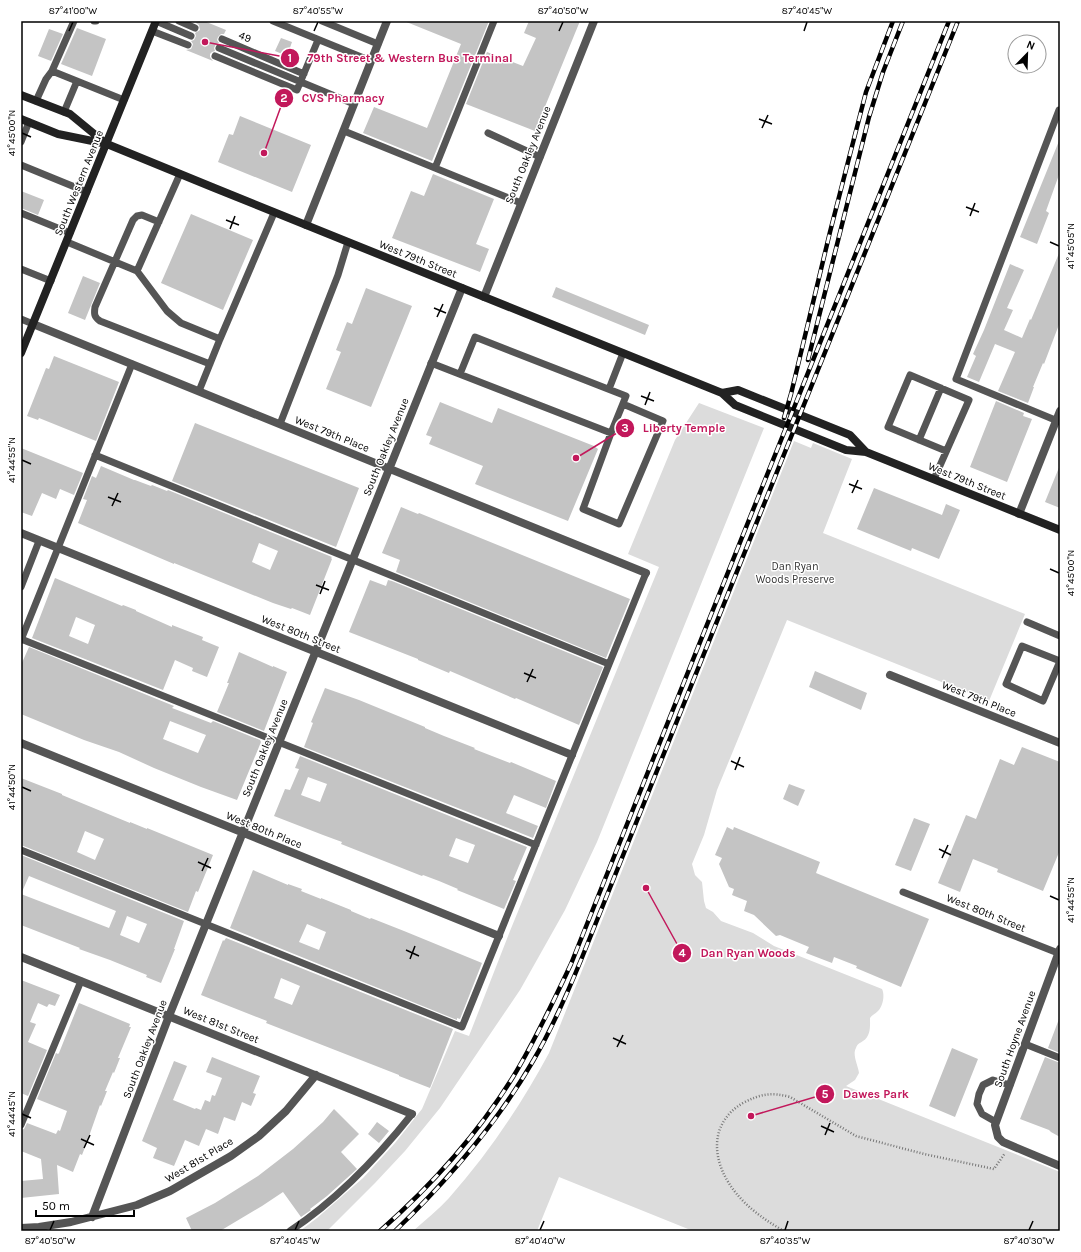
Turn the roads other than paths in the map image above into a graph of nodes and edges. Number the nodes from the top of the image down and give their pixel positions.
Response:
1 (74, 21) edge
2 (156, 21) edge
3 (178, 21) edge
4 (273, 21) edge
5 (322, 21) edge
6 (387, 21) edge
7 (494, 21) edge
8 (594, 21) edge
9 (195, 28) dead end
10 (152, 31) junction
11 (191, 36) dead end
12 (222, 39) dead end
13 (318, 40) junction
14 (378, 44) junction
15 (188, 45) dead end
16 (219, 48) dead end
17 (215, 56) dead end
18 (371, 61) junction
19 (52, 71) junction
20 (304, 74) junction
21 (77, 81) junction
22 (301, 82) junction
23 (21, 95) edge
24 (124, 100) junction
25 (36, 101) junction
26 (354, 104) junction
27 (1059, 110) dead end
28 (64, 112) junction
29 (25, 120) edge
30 (344, 131) junction
31 (488, 133) dead end
32 (21, 142) edge
33 (107, 144) junction
34 (540, 157) junction
35 (21, 165) edge
36 (435, 168) junction
37 (180, 174) junction
38 (87, 192) junction
39 (521, 203) junction
40 (21, 213) edge
41 (274, 213) junction
42 (159, 222) junction
43 (306, 225) junction
44 (70, 233) junction
45 (67, 242) junction
46 (348, 242) junction
47 (116, 262) junction
48 (21, 269) edge
49 (137, 271) junction
50 (51, 281) junction
51 (462, 288) junction
52 (484, 297) junction
53 (21, 319) edge
54 (33, 324) junction
55 (220, 339) junction
56 (623, 353) junction
57 (21, 354) edge
58 (432, 363) junction
59 (132, 364) junction
60 (210, 364) junction
61 (460, 374) junction
62 (941, 388) junction
63 (609, 389) junction
64 (199, 391) junction
65 (722, 393) junction
66 (623, 404) junction
67 (1060, 411) edge
68 (1058, 421) edge
69 (280, 424) junction
70 (611, 433) junction
71 (919, 440) junction
72 (866, 452) junction
73 (946, 452) junction
74 (95, 455) junction
75 (389, 468) junction
76 (934, 479) junction
77 (1019, 514) junction
78 (1060, 530) edge
79 (21, 533) edge
80 (39, 541) junction
81 (58, 548) junction
82 (352, 560) junction
83 (646, 573) joint
84 (21, 587) edge
85 (1027, 622) dead end
86 (1060, 636) edge
87 (21, 640) edge
88 (315, 652) junction
89 (1060, 661) edge
90 (609, 664) junction
91 (890, 675) dead end
92 (21, 743) edge
93 (279, 743) junction
94 (1060, 743) edge
95 (572, 755) junction
96 (243, 834) junction
97 (536, 845) junction
98 (21, 850) edge
99 (903, 892) dead end
100 (206, 924) junction
101 (499, 936) junction
102 (1059, 952) edge
103 (21, 957) edge
104 (80, 981) junction
105 (169, 1016) junction
106 (1025, 1044) junction
107 (1060, 1058) edge
108 (316, 1075) junction
109 (1010, 1084) junction
110 (412, 1114) joint
111 (996, 1122) junction
112 (21, 1126) edge
113 (1060, 1166) edge
114 (92, 1217) junction
115 (71, 1222) junction
116 (21, 1228) edge
117 (67, 1231) edge
118 (290, 1231) edge

1 - 19 lane
2 - 10 main road, South Western Avenue
2 - 11 lane
3 - 9 lane
4 - 13 lane
5 - 14 lane
6 - 14 street
7 - 36 lane
8 - 34 street, South Oakley Avenue
10 - 15 lane
10 - 24 main road, South Western Avenue
12 - 20 lane, 49
13 - 18 lane
13 - 20 lane
14 - 18 street
16 - 22 lane
17 - 22 lane
18 - 26 street
19 - 21 lane
19 - 25 lane
20 - 22 lane
21 - 24 lane
21 - 28 lane
22 - 26 lane
23 - 25 main road, West 79th Street
24 - 33 main road, South Western Avenue
25 - 28 main road, West 79th Street
26 - 30 street
27 - 68 lane
28 - 33 main road, West 79th Street
29 - 32 lane
29 - 33 main road, West 79th Street
30 - 36 lane
30 - 43 street
31 - 34 lane
33 - 37 main road, West 79th Street
33 - 38 main road, South Western Avenue
34 - 39 street, South Oakley Avenue
35 - 38 lane
36 - 39 lane
37 - 41 main road, West 79th Street
37 - 42 lane
38 - 44 main road, South Western Avenue
39 - 52 street, South Oakley Avenue
40 - 44 lane
41 - 43 main road, West 79th Street
41 - 55 lane
42 - 47 lane
42 - 49 lane
43 - 46 main road, West 79th Street
44 - 45 main road, South Western Avenue
45 - 47 lane
45 - 50 main road, South Western Avenue
46 - 51 main road, West 79th Street
46 - 69 lane
47 - 49 lane
47 - 60 lane
48 - 50 lane
49 - 55 lane
50 - 54 main road, South Western Avenue
51 - 52 main road, West 79th Street
51 - 58 street, South Oakley Avenue
52 - 56 main road, West 79th Street
53 - 54 lane
54 - 57 main road, South Western Avenue
54 - 59 street, West 79th Place
55 - 60 lane
56 - 63 lane
56 - 65 main road, West 79th Street
58 - 61 lane
58 - 75 street, South Oakley Avenue
59 - 64 street, West 79th Place
59 - 74 lane
60 - 64 lane
61 - 63 lane
61 - 70 lane
62 - 71 lane
62 - 71 lane
62 - 73 lane
63 - 66 lane
64 - 69 street, West 79th Place
65 - 72 main road, West 79th Street
65 - 72 main road, West 79th Street
66 - 70 lane
66 - 70 lane
67 - 68 street
68 - 77 street
69 - 75 street, West 79th Place
71 - 73 lane
72 - 76 main road, West 79th Street
73 - 76 lane
74 - 81 lane
74 - 82 lane
75 - 82 street, South Oakley Avenue
75 - 83 street, West 79th Place
76 - 77 main road, West 79th Street
77 - 78 main road, West 79th Street
79 - 80 street, West 80th Street
80 - 81 street, West 80th Street
80 - 84 lane
81 - 87 lane
81 - 88 street, West 80th Street
82 - 88 street, South Oakley Avenue
82 - 90 lane
83 - 90 lane
85 - 86 lane
87 - 93 lane
88 - 93 street, South Oakley Avenue
88 - 95 street, West 80th Street
89 - 89 lane
90 - 95 lane
91 - 94 street, West 79th Place
92 - 96 street, West 80th Place
93 - 96 street, South Oakley Avenue
93 - 97 lane
95 - 97 lane
96 - 100 street, South Oakley Avenue
96 - 101 street, West 80th Place
97 - 101 lane
98 - 100 lane
99 - 102 lane, West 80th Street
100 - 101 lane
100 - 105 street, South Oakley Avenue
102 - 106 street, South Hoyne Avenue
103 - 104 street, West 81st Street
104 - 105 street, West 81st Street
104 - 112 lane
105 - 108 street, West 81st Street
105 - 114 street, South Oakley Avenue
106 - 107 lane
106 - 109 street, South Hoyne Avenue
108 - 110 street, West 81st Street
108 - 114 street, West 81st Place
109 - 111 street, South Hoyne Avenue
109 - 111 lane
110 - 118 lane
111 - 113 street, South Hoyne Avenue
114 - 115 street, West 81st Place
115 - 116 street, West 81st Place
115 - 117 street

